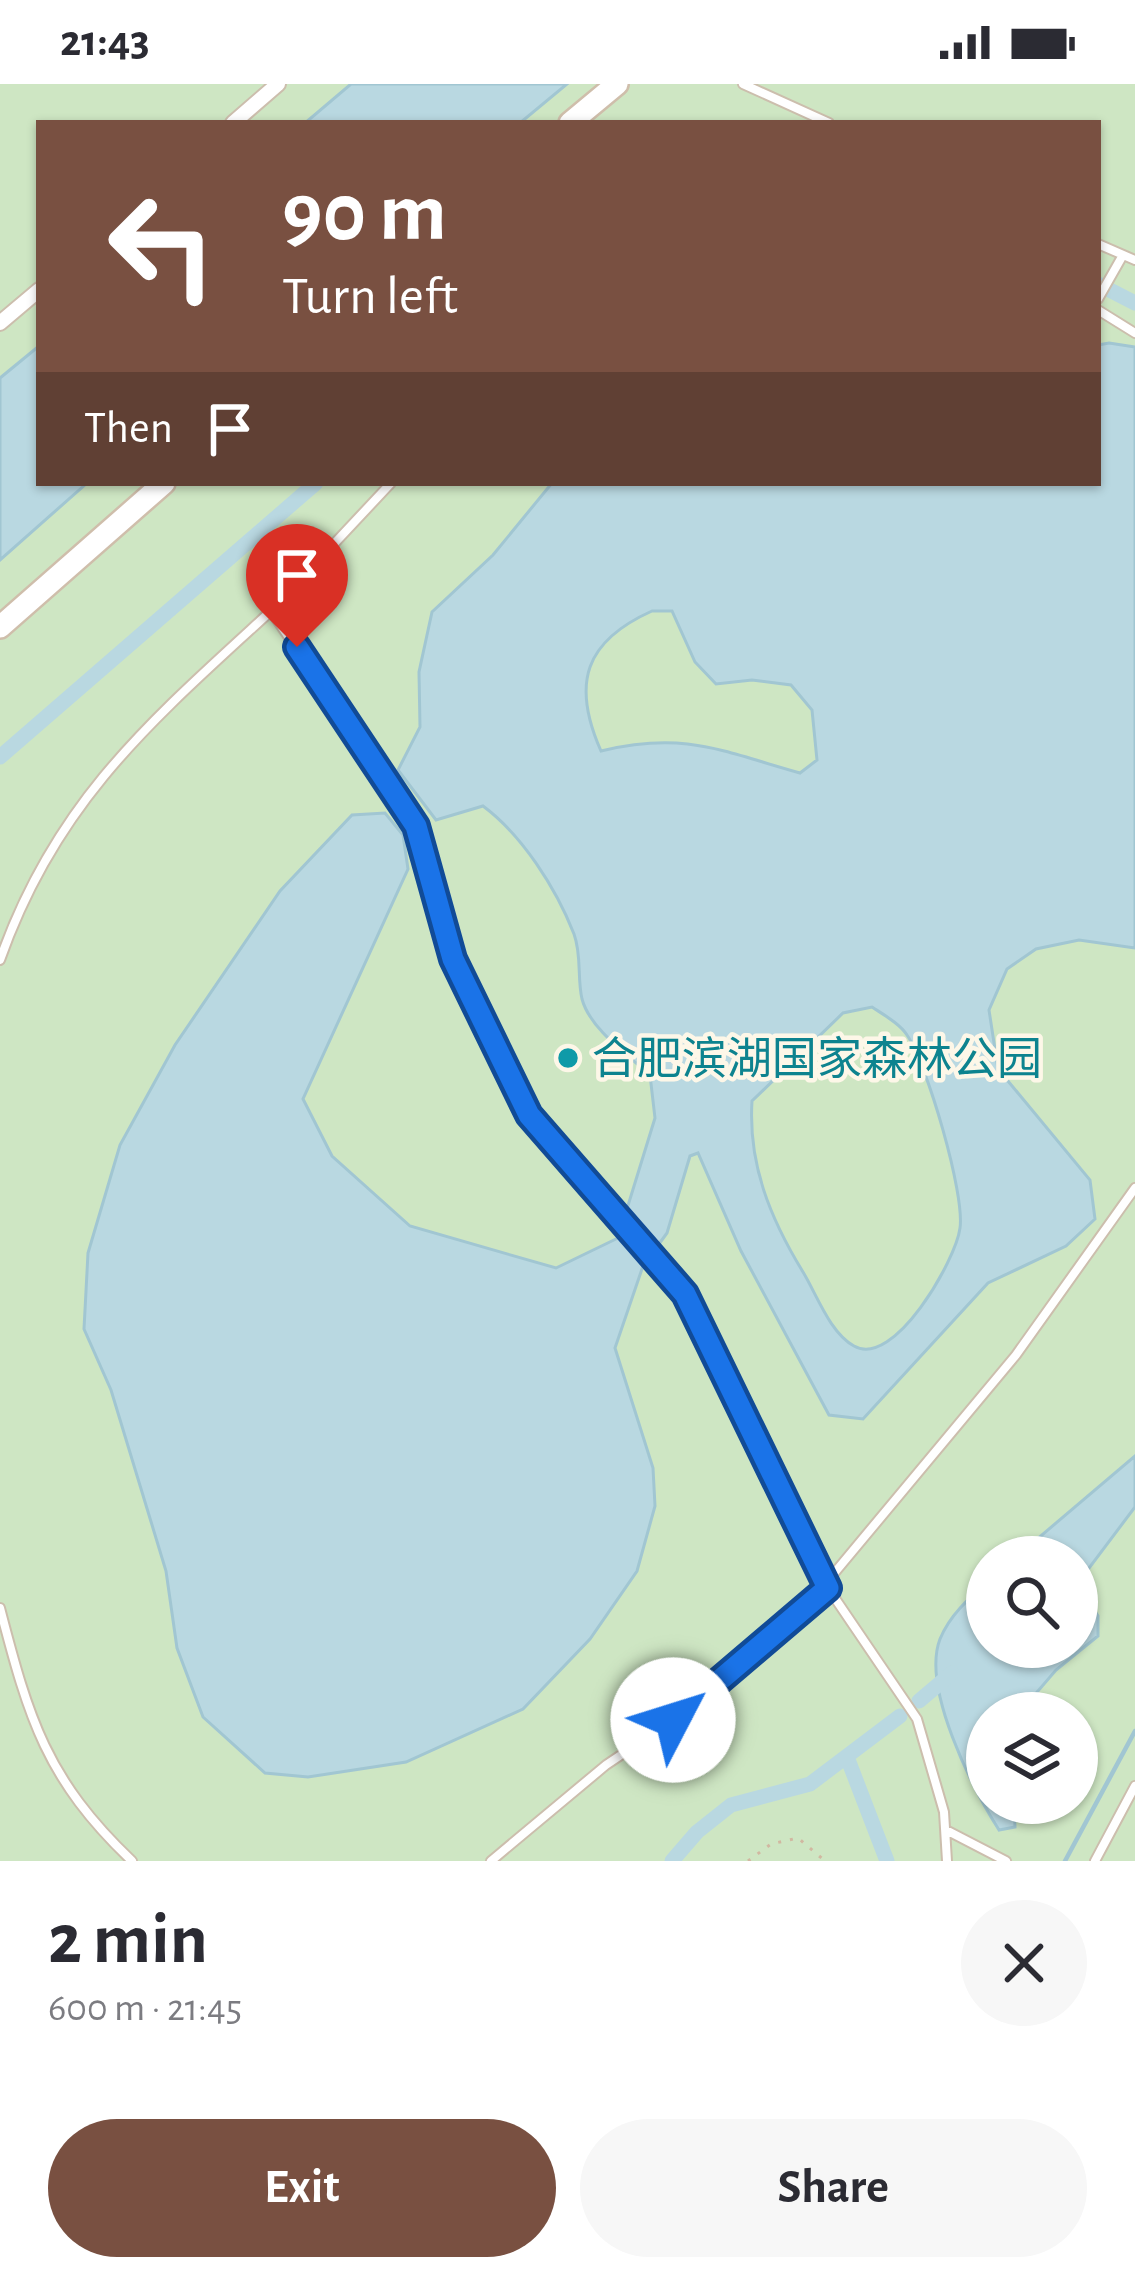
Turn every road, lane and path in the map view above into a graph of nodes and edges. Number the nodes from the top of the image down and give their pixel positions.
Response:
1 (278, 84) edge
2 (616, 84) edge
3 (743, 84) edge
4 (236, 120) edge
5 (574, 120) edge
6 (822, 120) edge
7 (1101, 246) edge
8 (1122, 258) junction
9 (1135, 260) edge
10 (36, 293) edge
11 (1101, 294) edge
12 (1101, 312) edge
13 (0, 323) edge
14 (1135, 333) edge
15 (161, 486) edge
16 (389, 486) edge
17 (271, 611) junction
18 (0, 627) edge
19 (0, 960) edge
20 (1135, 1188) edge
21 (827, 1585) junction
22 (0, 1608) edge
23 (1135, 1786) edge
24 (946, 1830) junction
25 (132, 1861) edge
26 (491, 1861) edge
27 (748, 1861) edge
28 (825, 1861) edge
29 (946, 1861) edge
30 (1006, 1861) edge
31 (1095, 1861) edge

1 - 4 street
2 - 5 street
3 - 6 lane
7 - 8 lane
8 - 9 lane
8 - 11 lane
10 - 13 street
12 - 14 lane
15 - 18 street
16 - 17 lane
17 - 19 lane
17 - 21 lane
20 - 21 lane
21 - 24 lane
21 - 26 lane
22 - 25 lane
23 - 31 lane
24 - 29 lane
24 - 30 lane
27 - 28 path

